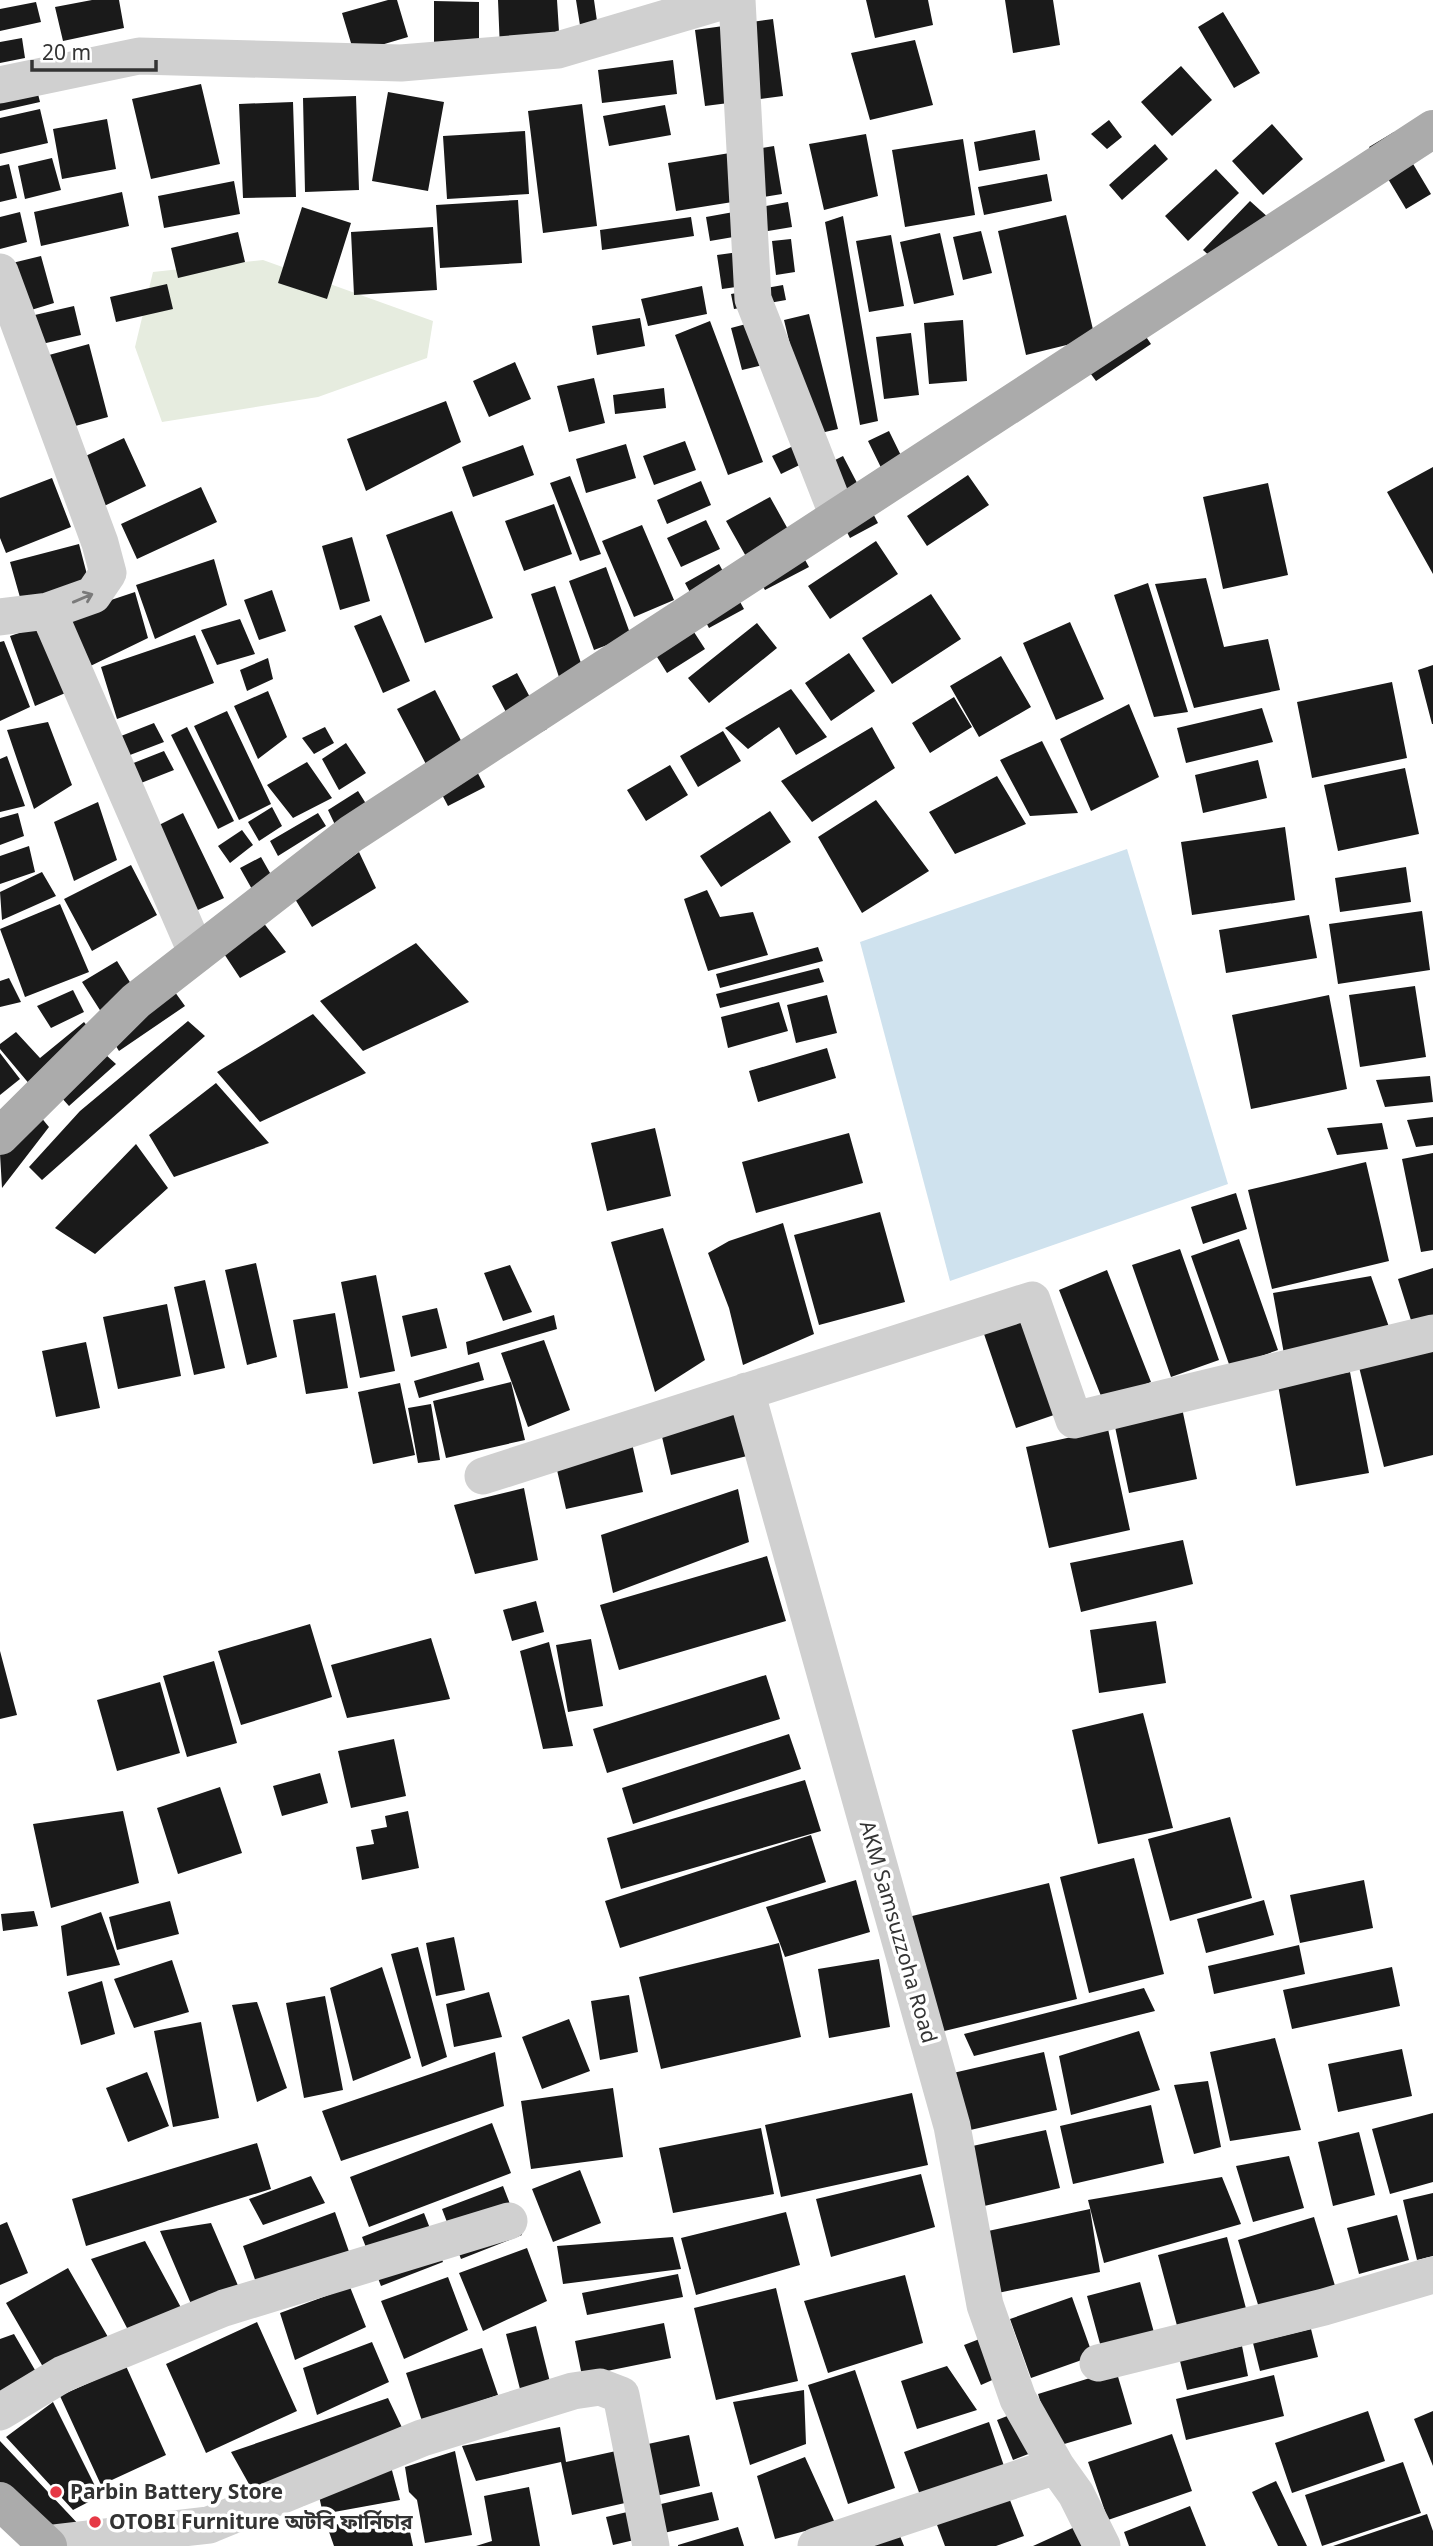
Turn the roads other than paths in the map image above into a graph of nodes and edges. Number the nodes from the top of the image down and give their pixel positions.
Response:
1 (726, 0) edge
2 (737, 0) edge
3 (0, 85) edge
4 (1433, 129) edge
5 (0, 272) edge
6 (838, 516) junction
7 (48, 611) junction
8 (0, 617) edge
9 (197, 954) junction
10 (0, 1136) edge
11 (1433, 1333) edge
12 (746, 1391) junction
13 (483, 1476) dead end
14 (509, 2221) dead end
15 (1433, 2275) edge
16 (1098, 2363) dead end
17 (0, 2412) edge
18 (1056, 2466) junction
19 (0, 2501) edge
20 (47, 2545) edge
21 (651, 2546) edge
22 (816, 2546) edge
23 (1102, 2546) edge

1 - 3 street
2 - 6 street
4 - 6 main road
7 -> 5 street
6 - 9 main road
7 - 8 street
7 - 9 street
9 - 10 main road
11 - 12 street
12 - 13 street
12 - 18 street, AKM Samsuzzoha Road
14 - 17 street
15 - 16 street
18 - 22 street
18 - 23 street, AKM Samsuzzoha Road
19 - 20 main road
20 - 21 street

